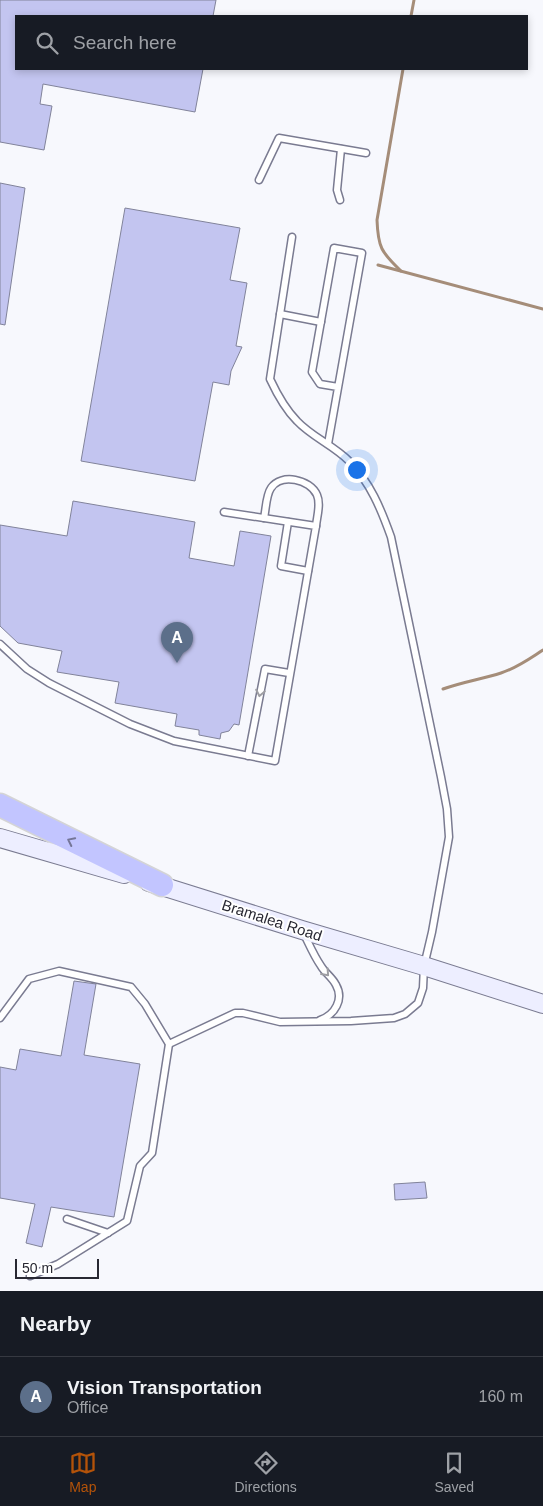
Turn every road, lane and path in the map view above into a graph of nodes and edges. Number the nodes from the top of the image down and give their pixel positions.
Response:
1 (341, 149) junction
2 (366, 153) dead end
3 (259, 180) dead end
4 (340, 200) dead end
5 (292, 237) dead end
6 (280, 314) junction
7 (321, 322) junction
8 (338, 387) junction
9 (328, 444) junction
10 (224, 512) dead end
11 (264, 518) junction
12 (288, 522) junction
13 (316, 526) junction
14 (308, 571) junction
15 (0, 644) edge
16 (289, 673) junction
17 (248, 756) junction
18 (0, 805) edge
19 (0, 838) edge
20 (162, 885) junction
21 (302, 930) junction
22 (424, 966) junction
23 (543, 1004) edge
24 (0, 1018) edge
25 (311, 1022) junction
26 (169, 1044) junction
27 (67, 1219) dead end
28 (108, 1233) junction
29 (30, 1276) dead end

1 - 2 lane
1 - 3 lane
1 - 4 lane
5 - 6 lane
6 - 7 lane
6 - 9 lane
7 - 8 lane
7 - 8 lane
8 - 9 lane
9 - 22 lane
10 - 11 lane
11 - 12 lane
11 - 13 lane
12 - 13 lane
12 - 14 lane
13 - 14 lane
14 - 16 lane
15 - 17 lane
16 -> 17 lane
16 - 17 lane
20 -> 18 highway
19 - 20 main road, Bramalea Road
20 - 21 main road, Bramalea Road
21 - 22 main road, Bramalea Road
21 -> 25 lane
22 - 23 main road, Bramalea Road
22 - 25 lane
24 - 26 lane
25 - 26 lane
26 - 28 lane
27 - 28 lane
28 - 29 lane

